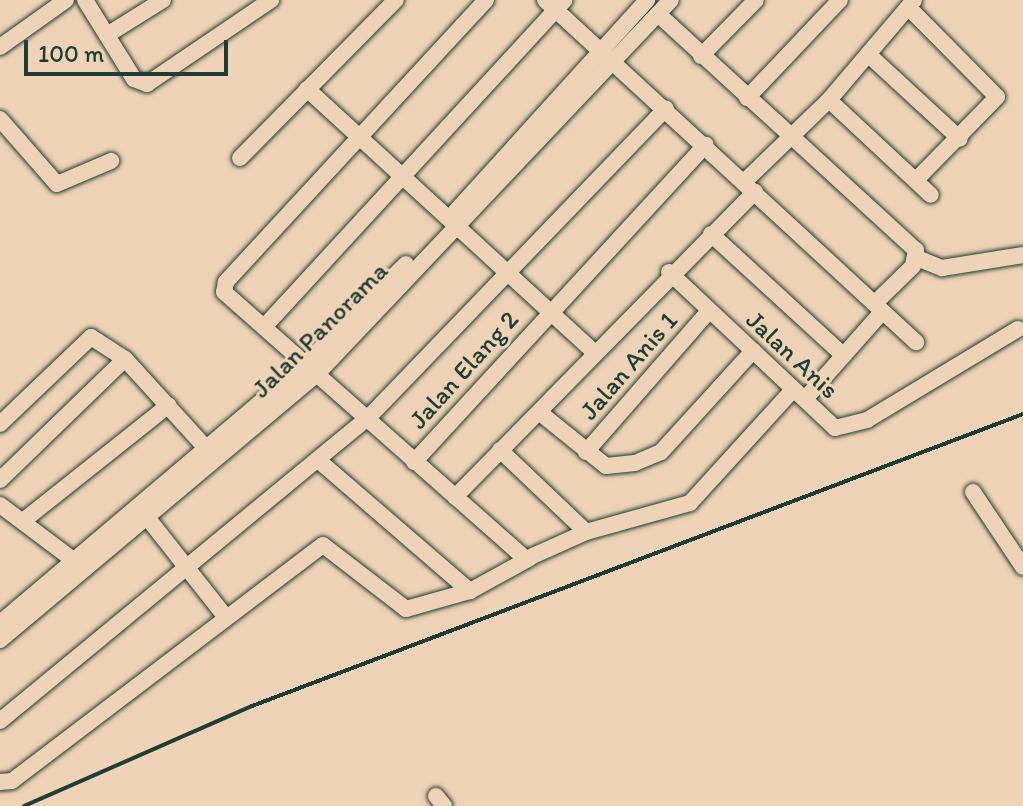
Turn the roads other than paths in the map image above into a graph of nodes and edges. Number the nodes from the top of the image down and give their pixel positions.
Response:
1 (66, 0) edge
2 (85, 0) edge
3 (163, 0) edge
4 (271, 0) edge
5 (396, 0) edge
6 (486, 0) edge
7 (647, 0) edge
8 (671, 0) edge
9 (756, 0) edge
10 (837, 1) edge
11 (555, 3) edge
12 (912, 5) edge
13 (658, 14) junction
14 (107, 35) junction
15 (0, 47) edge
16 (599, 50) junction
17 (701, 56) junction
18 (870, 56) junction
19 (614, 61) junction
20 (307, 89) junction
21 (747, 98) junction
22 (829, 100) junction
23 (666, 108) junction
24 (0, 119) edge
25 (360, 136) junction
26 (960, 139) junction
27 (788, 141) junction
28 (706, 145) junction
29 (240, 158) dead end
30 (111, 161) dead end
31 (406, 176) junction
32 (916, 180) junction
33 (750, 186) junction
34 (931, 195) dead end
35 (454, 221) junction
36 (711, 234) junction
37 (1023, 255) edge
38 (917, 258) junction
39 (507, 269) junction
40 (669, 272) junction
41 (878, 308) junction
42 (550, 310) junction
43 (709, 311) junction
44 (264, 327) junction
45 (1018, 329) dead end
46 (916, 342) dead end
47 (753, 351) junction
48 (594, 352) junction
49 (844, 356) junction
50 (125, 359) junction
51 (311, 370) junction
52 (799, 394) junction
53 (169, 405) junction
54 (539, 412) junction
55 (367, 419) junction
56 (0, 424) edge
57 (206, 448) junction
58 (500, 450) junction
59 (586, 452) junction
60 (318, 460) junction
61 (414, 462) junction
62 (0, 480) edge
63 (973, 492) dead end
64 (455, 497) junction
65 (0, 505) edge
66 (146, 516) junction
67 (23, 521) junction
68 (586, 532) junction
69 (530, 558) junction
70 (72, 559) junction
71 (1023, 567) edge
72 (189, 568) junction
73 (470, 591) junction
74 (0, 599) edge
75 (19, 615) junction
76 (225, 616) junction
77 (0, 623) edge
78 (0, 640) edge
79 (0, 721) edge
80 (0, 782) edge

1 - 15 street
2 - 14 street
3 - 14 street
4 - 14 street
5 - 20 street
6 - 25 street
7 - 16 street
8 - 13 street, Jalan Panorama
9 - 17 street
10 - 21 street
11 - 16 street
11 - 31 street
12 - 18 street
12 - 26 street
13 - 17 street
13 - 19 street, Jalan Panorama
16 - 19 street
16 - 35 street
17 - 21 street
18 - 22 street
18 - 26 street
19 - 23 street
19 - 35 street, Jalan Panorama
20 - 25 street
20 - 29 street
21 - 27 street
22 - 27 street
22 - 32 street
23 - 28 street
23 - 39 street
24 - 30 street
25 - 31 street
25 - 44 street
26 - 32 street
27 - 33 street
27 - 38 street
28 - 33 street
28 - 42 street, Jalan Elang 2
31 - 35 street
31 - 44 street
32 - 34 street
33 - 36 street
33 - 41 street
35 - 39 street
35 - 51 street, Jalan Panorama
36 - 40 street
36 - 49 street
37 - 38 street
38 - 41 street
39 - 42 street
39 - 55 street
40 - 43 street, Jalan Anis
40 - 48 street
41 - 46 street
41 - 49 street
42 - 48 street
42 - 61 street, Jalan Elang 2
43 - 47 street, Jalan Anis
43 - 59 street, Jalan Anis 1
44 - 51 street
45 - 52 street, Jalan Anis
47 - 52 street, Jalan Anis
47 - 59 street
48 - 54 street
49 - 52 street
50 - 53 street
50 - 56 street
50 - 62 street
51 - 55 street
51 - 57 street
51 - 66 street, Jalan Panorama
52 - 68 street
53 - 57 street
53 - 67 street
54 - 58 street
54 - 59 street
55 - 60 street
55 - 61 street
57 - 70 street
58 - 64 street
58 - 68 street
60 - 72 street
60 - 73 street
61 - 64 street
63 - 71 street
64 - 69 street
65 - 67 street
66 - 72 street
66 - 75 street, Jalan Panorama
67 - 70 street
68 - 69 street
69 - 73 street
70 - 75 street
72 - 76 street
72 - 79 street
73 - 76 street
74 - 75 street
75 - 77 street
75 - 78 street, Jalan Panorama
76 - 80 street

